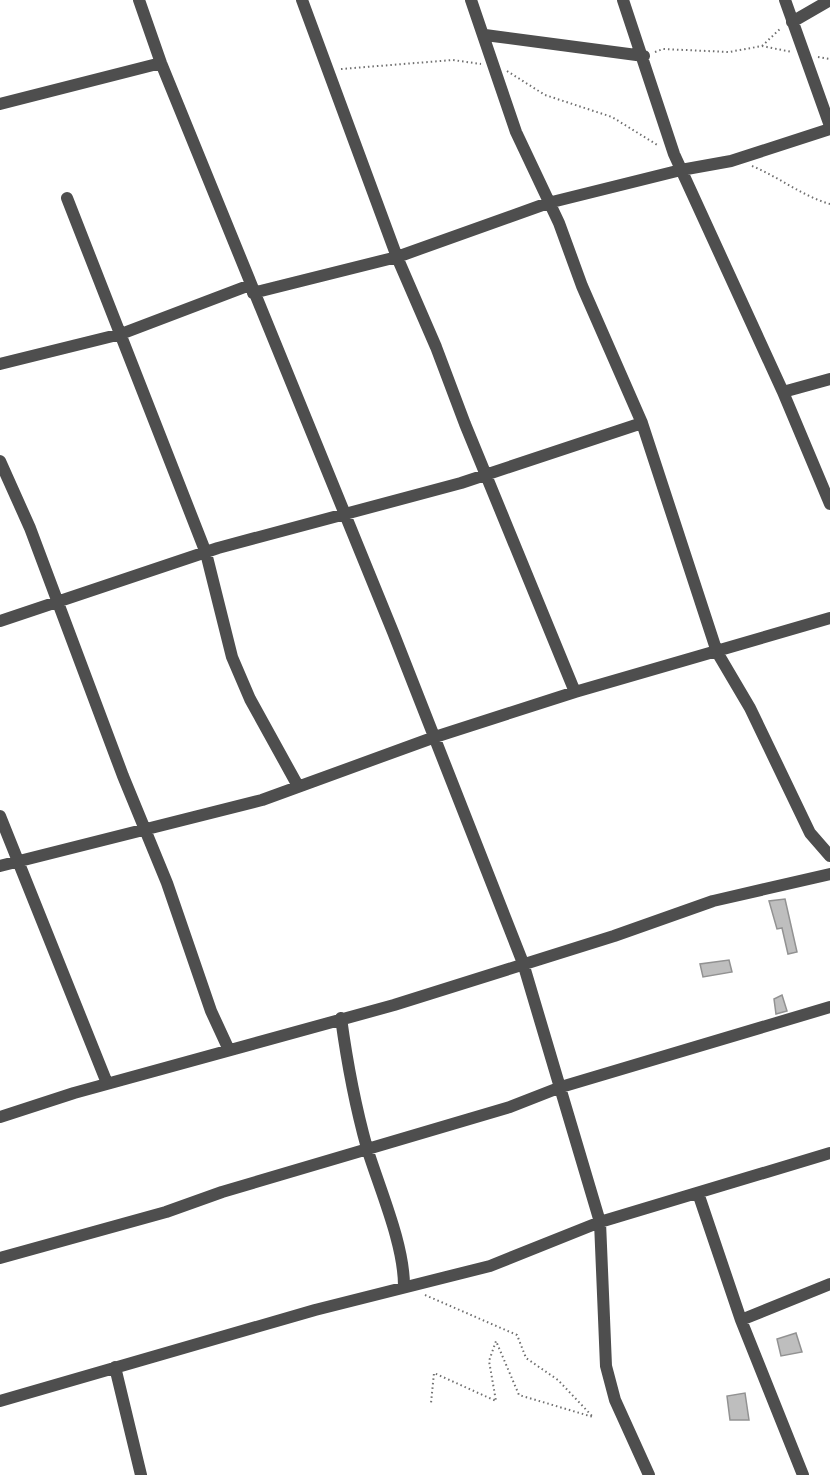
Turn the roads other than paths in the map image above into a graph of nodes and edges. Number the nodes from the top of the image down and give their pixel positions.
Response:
1 (139, 0) edge
2 (302, 0) edge
3 (471, 0) edge
4 (623, 0) edge
5 (785, 0) edge
6 (830, 0) edge
7 (792, 22) junction
8 (485, 35) junction
9 (644, 56) junction
10 (161, 63) junction
11 (0, 104) edge
12 (830, 128) edge
13 (681, 170) junction
14 (67, 198) dead end
15 (549, 203) junction
16 (397, 257) junction
17 (252, 289) junction
18 (121, 334) junction
19 (0, 364) edge
20 (830, 379) edge
21 (783, 392) junction
22 (642, 423) junction
23 (0, 461) edge
24 (486, 474) junction
25 (828, 496) edge
26 (344, 516) junction
27 (206, 553) junction
28 (57, 604) junction
29 (830, 618) edge
30 (0, 621) edge
31 (717, 652) junction
32 (575, 692) junction
33 (435, 737) junction
34 (298, 786) junction
35 (0, 816) edge
36 (146, 828) junction
37 (830, 856) edge
38 (19, 862) junction
39 (0, 866) edge
40 (830, 874) edge
41 (523, 963) junction
42 (830, 1007) edge
43 (341, 1018) junction
44 (229, 1050) junction
45 (107, 1083) junction
46 (561, 1087) junction
47 (0, 1117) edge
48 (368, 1150) junction
49 (830, 1153) edge
50 (698, 1193) junction
51 (600, 1222) junction
52 (0, 1258) edge
53 (830, 1284) edge
54 (404, 1286) junction
55 (741, 1320) junction
56 (115, 1367) junction
57 (0, 1401) edge
58 (141, 1475) edge
59 (649, 1475) edge
60 (803, 1475) edge

1 - 10 street
2 - 16 street
3 - 8 street
4 - 9 street
5 - 7 street
6 - 7 street
7 - 12 street
8 - 9 street
8 - 15 street
9 - 13 street
10 - 11 street
10 - 17 street
12 - 13 street
13 - 15 street
13 - 21 street
14 - 18 street
15 - 16 street
15 - 22 street
16 - 17 street
16 - 24 street
17 - 18 street
17 - 26 street
18 - 19 street
18 - 27 street
20 - 21 street
21 - 25 street
22 - 24 street
22 - 31 street
23 - 28 street
24 - 26 street
24 - 32 street
26 - 27 street
26 - 33 street
27 - 28 street
27 - 34 street
28 - 30 street
28 - 36 street
29 - 31 street
31 - 32 street
31 - 37 street
32 - 33 street
33 - 34 street
33 - 41 street
34 - 36 street
35 - 38 street
36 - 38 street
36 - 44 street
38 - 39 street
38 - 45 street
40 - 41 street
41 - 43 street
41 - 46 street
42 - 46 street
43 - 44 street
43 - 48 street
44 - 45 street
45 - 47 street
46 - 48 street
46 - 51 street
48 - 52 street
48 - 54 street
49 - 50 street
50 - 51 street
50 - 55 street
51 - 54 street
51 - 59 street
53 - 55 street
54 - 56 street
55 - 60 street
56 - 57 street
56 - 58 street

